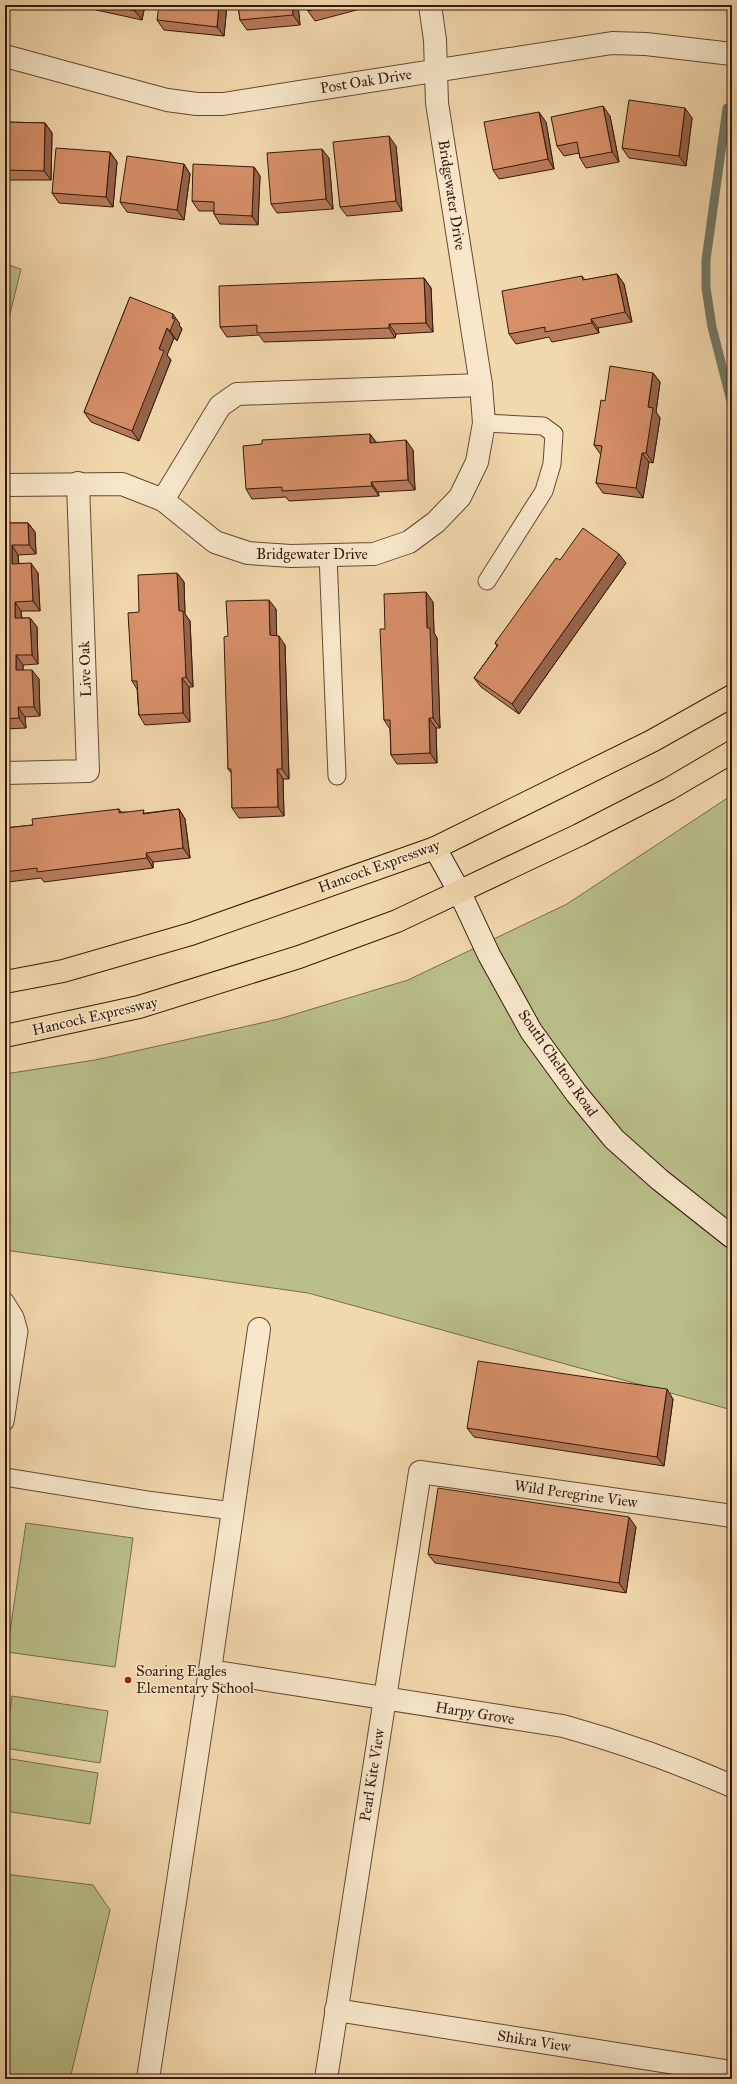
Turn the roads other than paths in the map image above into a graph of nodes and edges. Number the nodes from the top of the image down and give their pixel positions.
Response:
1 (430, 5) edge
2 (732, 54) edge
3 (5, 56) edge
4 (436, 70) junction
5 (481, 385) junction
6 (484, 423) junction
7 (78, 483) junction
8 (5, 485) edge
9 (163, 500) junction
10 (328, 555) junction
11 (487, 581) dead end
12 (732, 696) edge
13 (732, 752) edge
14 (5, 773) edge
15 (337, 776) dead end
16 (435, 848) junction
17 (460, 893) junction
18 (5, 982) edge
19 (5, 1036) edge
20 (732, 1237) edge
21 (5, 1301) edge
22 (259, 1329) dead end
23 (5, 1422) edge
24 (420, 1472) joint
25 (5, 1477) edge
26 (233, 1511) junction
27 (732, 1516) edge
28 (210, 1671) junction
29 (384, 1699) junction
30 (732, 1786) edge
31 (336, 2010) junction
32 (732, 2072) edge
33 (148, 2079) edge
34 (326, 2079) edge

1 - 4 street, Bridgewater Drive
2 - 4 street, Post Oak Drive
3 - 4 street, Post Oak Drive
4 - 5 street, Bridgewater Drive
5 - 6 street, Bridgewater Drive
5 - 9 street
6 - 10 street, Bridgewater Drive
6 - 11 lane
7 - 8 street, Bridgewater Drive
7 - 9 street, Bridgewater Drive
7 - 14 street, Live Oak
9 - 10 street, Bridgewater Drive
10 - 15 lane
12 - 16 main road, Hancock Expressway
13 - 17 main road, Hancock Expressway
16 - 17 street, South Chelton Road
16 - 18 main road, Hancock Expressway
17 - 19 main road, Hancock Expressway
17 - 20 street, South Chelton Road
21 - 23 lane
22 - 26 street
24 - 27 street, Wild Peregrine View
24 - 29 street, Pearl Kite View
25 - 26 lane
26 - 28 street
28 - 29 street, Harpy Grove
28 - 33 street
29 - 30 street, Harpy Grove
29 - 31 street, Pearl Kite View
31 - 32 street, Shikra View
31 - 34 street, Pearl Kite View

